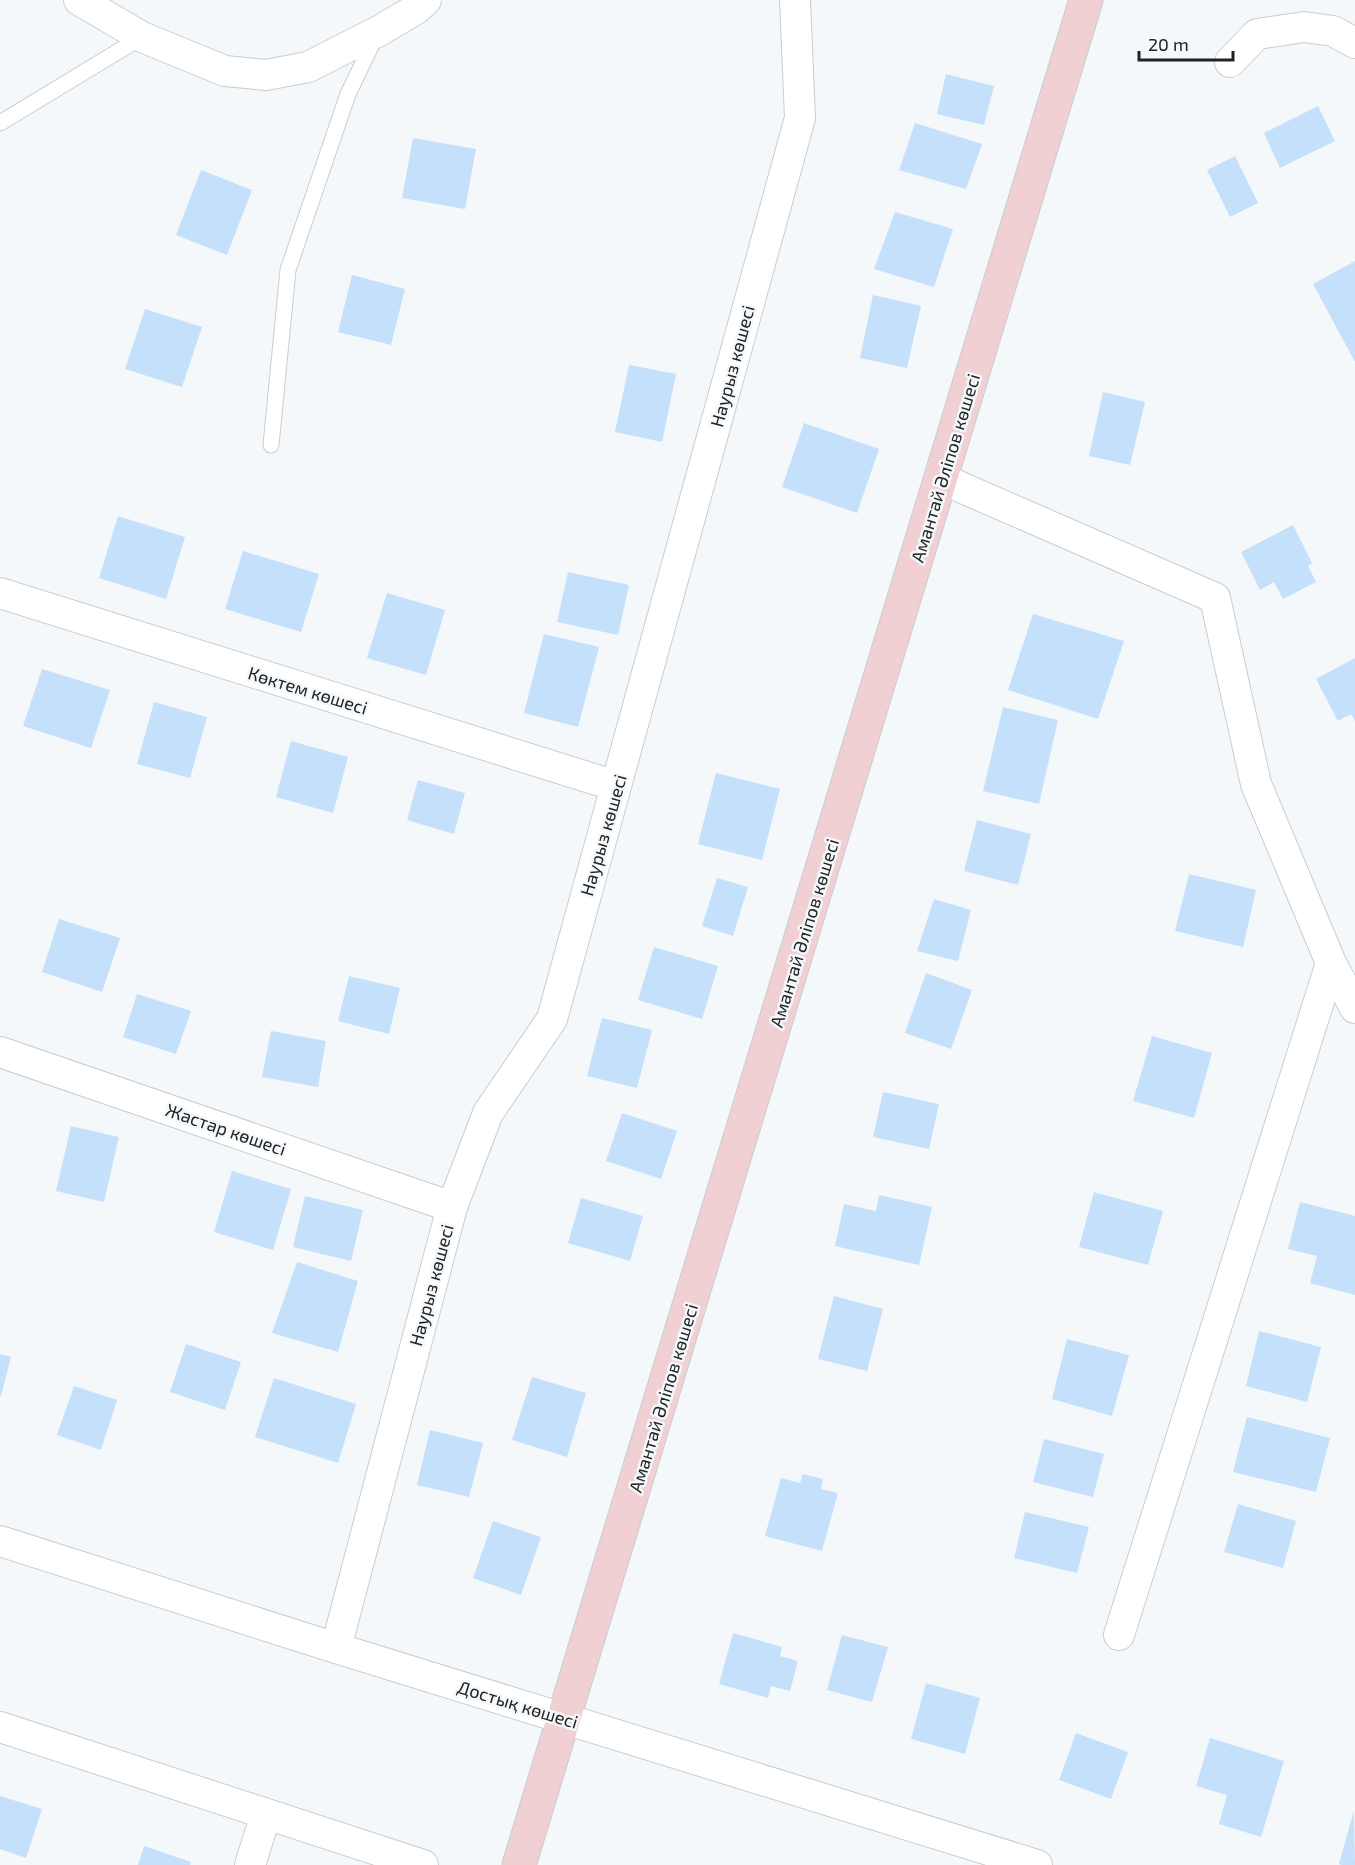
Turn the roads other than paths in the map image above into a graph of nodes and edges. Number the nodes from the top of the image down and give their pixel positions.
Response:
1 (79, 0) edge
2 (426, 0) edge
3 (795, 0) edge
4 (1086, 0) edge
5 (379, 31) junction
6 (142, 37) junction
7 (1355, 43) edge
8 (1230, 62) dead end
9 (0, 123) edge
10 (271, 444) dead end
11 (942, 479) junction
12 (0, 593) edge
13 (616, 786) junction
14 (1331, 963) junction
15 (1355, 1008) edge
16 (0, 1052) edge
17 (452, 1207) junction
18 (0, 1541) edge
19 (1119, 1635) dead end
20 (336, 1648) junction
21 (565, 1719) junction
22 (0, 1727) edge
23 (266, 1814) junction
24 (250, 1865) edge
25 (423, 1865) edge
26 (519, 1865) edge
27 (1037, 1865) edge

1 - 6 street
2 - 5 street
3 - 13 street, Наурыз көшесі
4 - 11 main road, Амантай Әліпов көшесі
5 - 6 street
5 - 10 lane
6 - 9 lane
7 - 8 street
11 - 14 street
11 - 21 main road, Амантай Әліпов көшесі
12 - 13 street, Көктем көшесі
13 - 17 street, Наурыз көшесі
14 - 15 street
14 - 19 street
16 - 17 street, Жастар көшесі
17 - 20 street, Наурыз көшесі
18 - 20 street, Достық көшесі
20 - 21 street, Достық көшесі
21 - 26 main road, Амантай Әліпов көшесі
21 - 27 street, Достық көшесі
22 - 23 street
23 - 24 street
23 - 25 street

